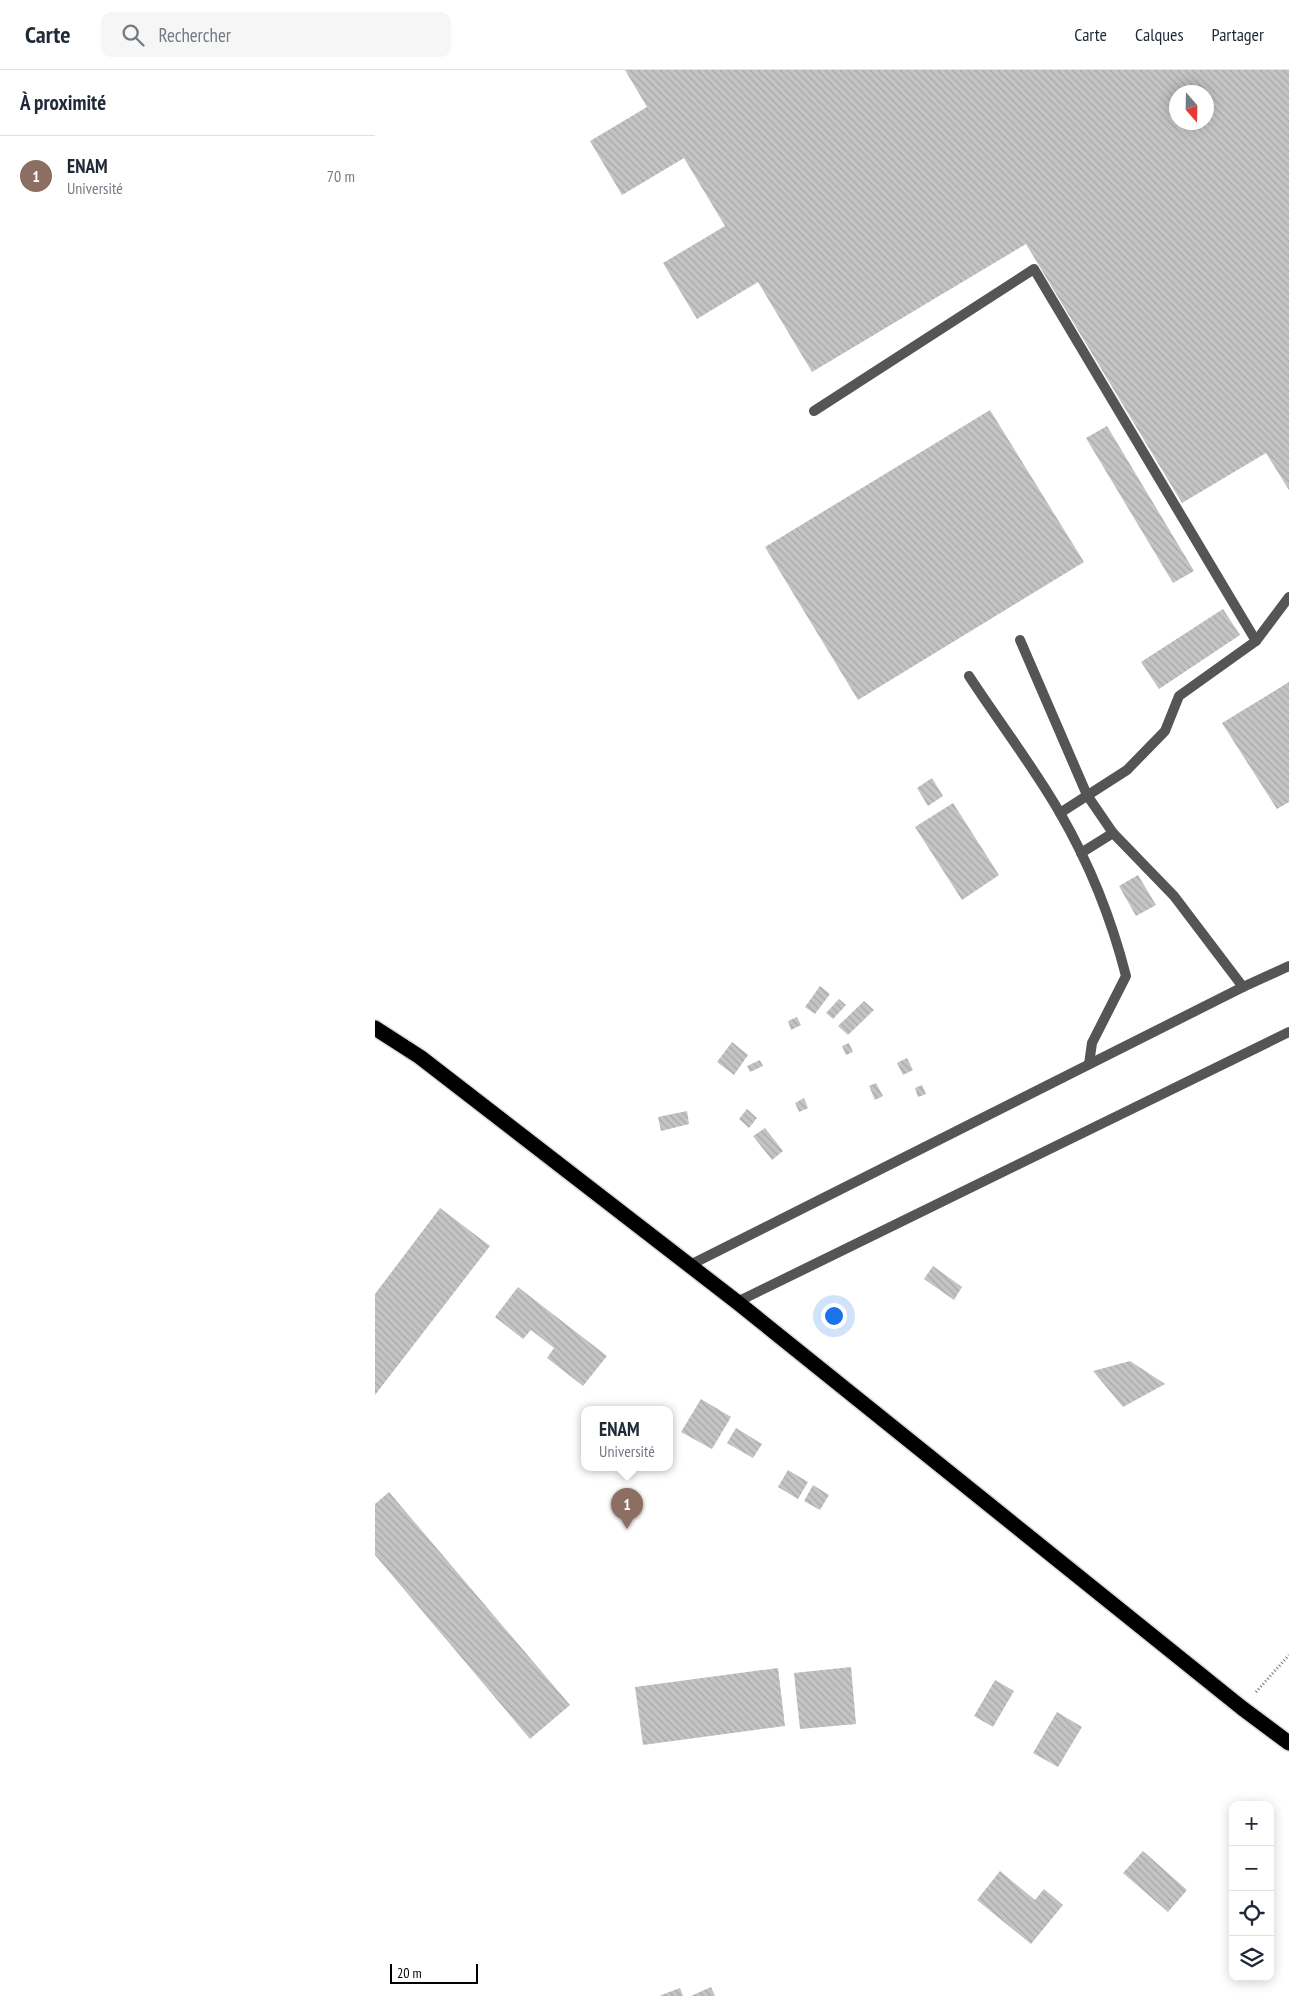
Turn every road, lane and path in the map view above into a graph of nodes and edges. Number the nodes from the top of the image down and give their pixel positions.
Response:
1 (814, 411) dead end
2 (1289, 597) edge
3 (1020, 640) dead end
4 (1256, 641) junction
5 (969, 676) dead end
6 (1087, 795) junction
7 (1060, 813) junction
8 (1113, 833) junction
9 (1081, 853) junction
10 (1289, 966) edge
11 (1243, 987) junction
12 (375, 1028) edge
13 (1289, 1032) edge
14 (1089, 1064) junction
15 (690, 1265) junction
16 (737, 1302) junction
17 (1289, 1655) edge
18 (1242, 1708) junction
19 (1289, 1742) edge

1 - 4 street
2 - 4 street
3 - 6 street
4 - 6 street
5 - 7 street
6 - 7 street
6 - 8 street
7 - 9 street
8 - 9 street
8 - 11 street
9 - 14 street
10 - 11 street
11 - 14 street
12 - 15 highway
13 - 16 street
14 - 15 street
15 - 16 highway
16 - 18 highway
17 - 18 path
18 - 19 highway

